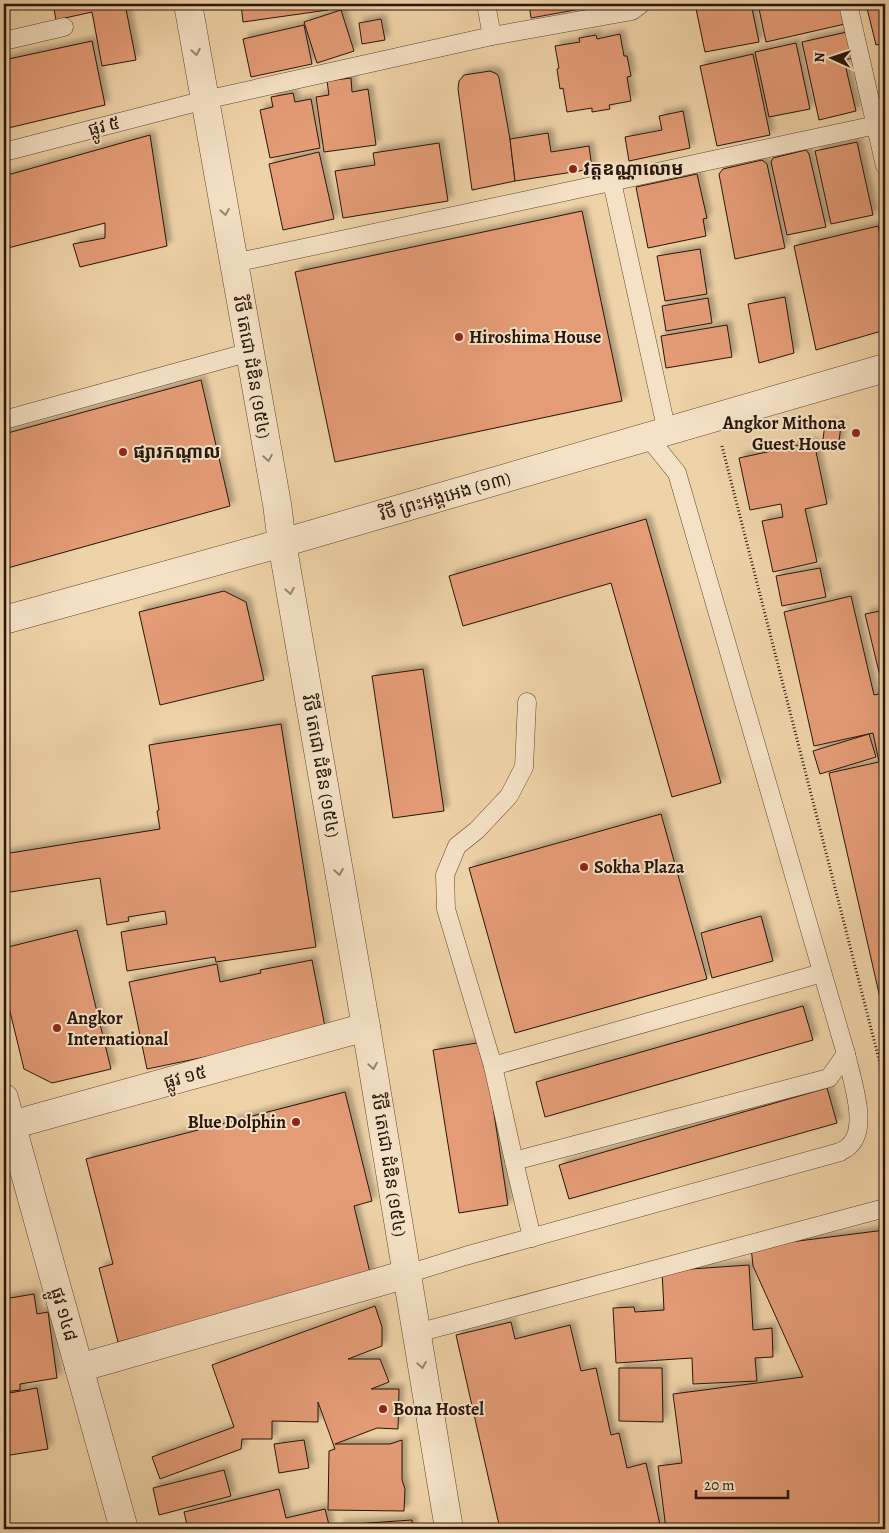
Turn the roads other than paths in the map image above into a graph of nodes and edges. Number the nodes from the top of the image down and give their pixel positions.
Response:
1 (188, 4) edge
2 (486, 4) edge
3 (640, 4) edge
4 (848, 4) edge
5 (64, 27) dead end
6 (492, 36) junction
7 (4, 40) edge
8 (205, 100) junction
9 (876, 125) junction
10 (4, 152) edge
11 (885, 166) edge
12 (612, 182) junction
13 (234, 263) junction
14 (250, 352) junction
15 (885, 368) edge
16 (4, 420) edge
17 (658, 434) junction
18 (282, 543) junction
19 (4, 620) edge
20 (527, 702) dead end
21 (822, 973) junction
22 (366, 1027) junction
23 (846, 1054) junction
24 (493, 1066) junction
25 (4, 1098) edge
26 (8, 1126) edge
27 (514, 1161) junction
28 (885, 1208) edge
29 (532, 1238) junction
30 (407, 1274) junction
31 (417, 1333) junction
32 (80, 1368) junction
33 (124, 1529) edge
34 (449, 1529) edge

1 -> 8 street, វិថី តេជោ ដំឌិន (១៥៤)
2 - 6 lane
3 - 6 lane, ផ្លូវ ៥
4 - 9 lane
5 - 7 lane
6 - 8 lane, ផ្លូវ ៥
8 - 10 lane, ផ្លូវ ៥
8 -> 13 street, វិថី តេជោ ដំឌិន (១៥៤)
9 - 11 lane
9 - 12 lane
12 - 13 lane
12 - 17 lane
13 - 14 street, វិថី តេជោ ដំឌិន (១៥៤)
14 - 16 lane
14 -> 18 street, វិថី តេជោ ដំឌិន (១៥៤)
15 - 17 street, វិថី ព្រះអង្គអេង (១៣)
17 - 18 street, វិថី ព្រះអង្គអេង (១៣)
17 - 21 lane
18 - 19 street, វិថី ព្រះអង្គអេង (១៣)
18 -> 22 street, វិថី តេជោ ដំឌិន (១៥៤)
20 - 24 lane
21 - 23 lane
21 - 24 lane
22 - 26 street, ផ្លូវ ១៥
22 -> 30 street, វិថី តេជោ ដំឌិន (១៥៤)
23 - 27 lane
23 - 29 lane
24 - 27 lane
25 - 26 street, ផ្លូវ ១៤៨
26 - 32 street, ផ្លូវ ១៤៨
27 - 29 lane
28 - 31 lane
29 - 30 lane
30 - 31 street, វិថី តេជោ ដំឌិន (១៥៤)
30 - 32 street
31 -> 34 street, វិថី តេជោ ដំឌិន (១៥៤)
32 - 33 street, ផ្លូវ ១៤៨

